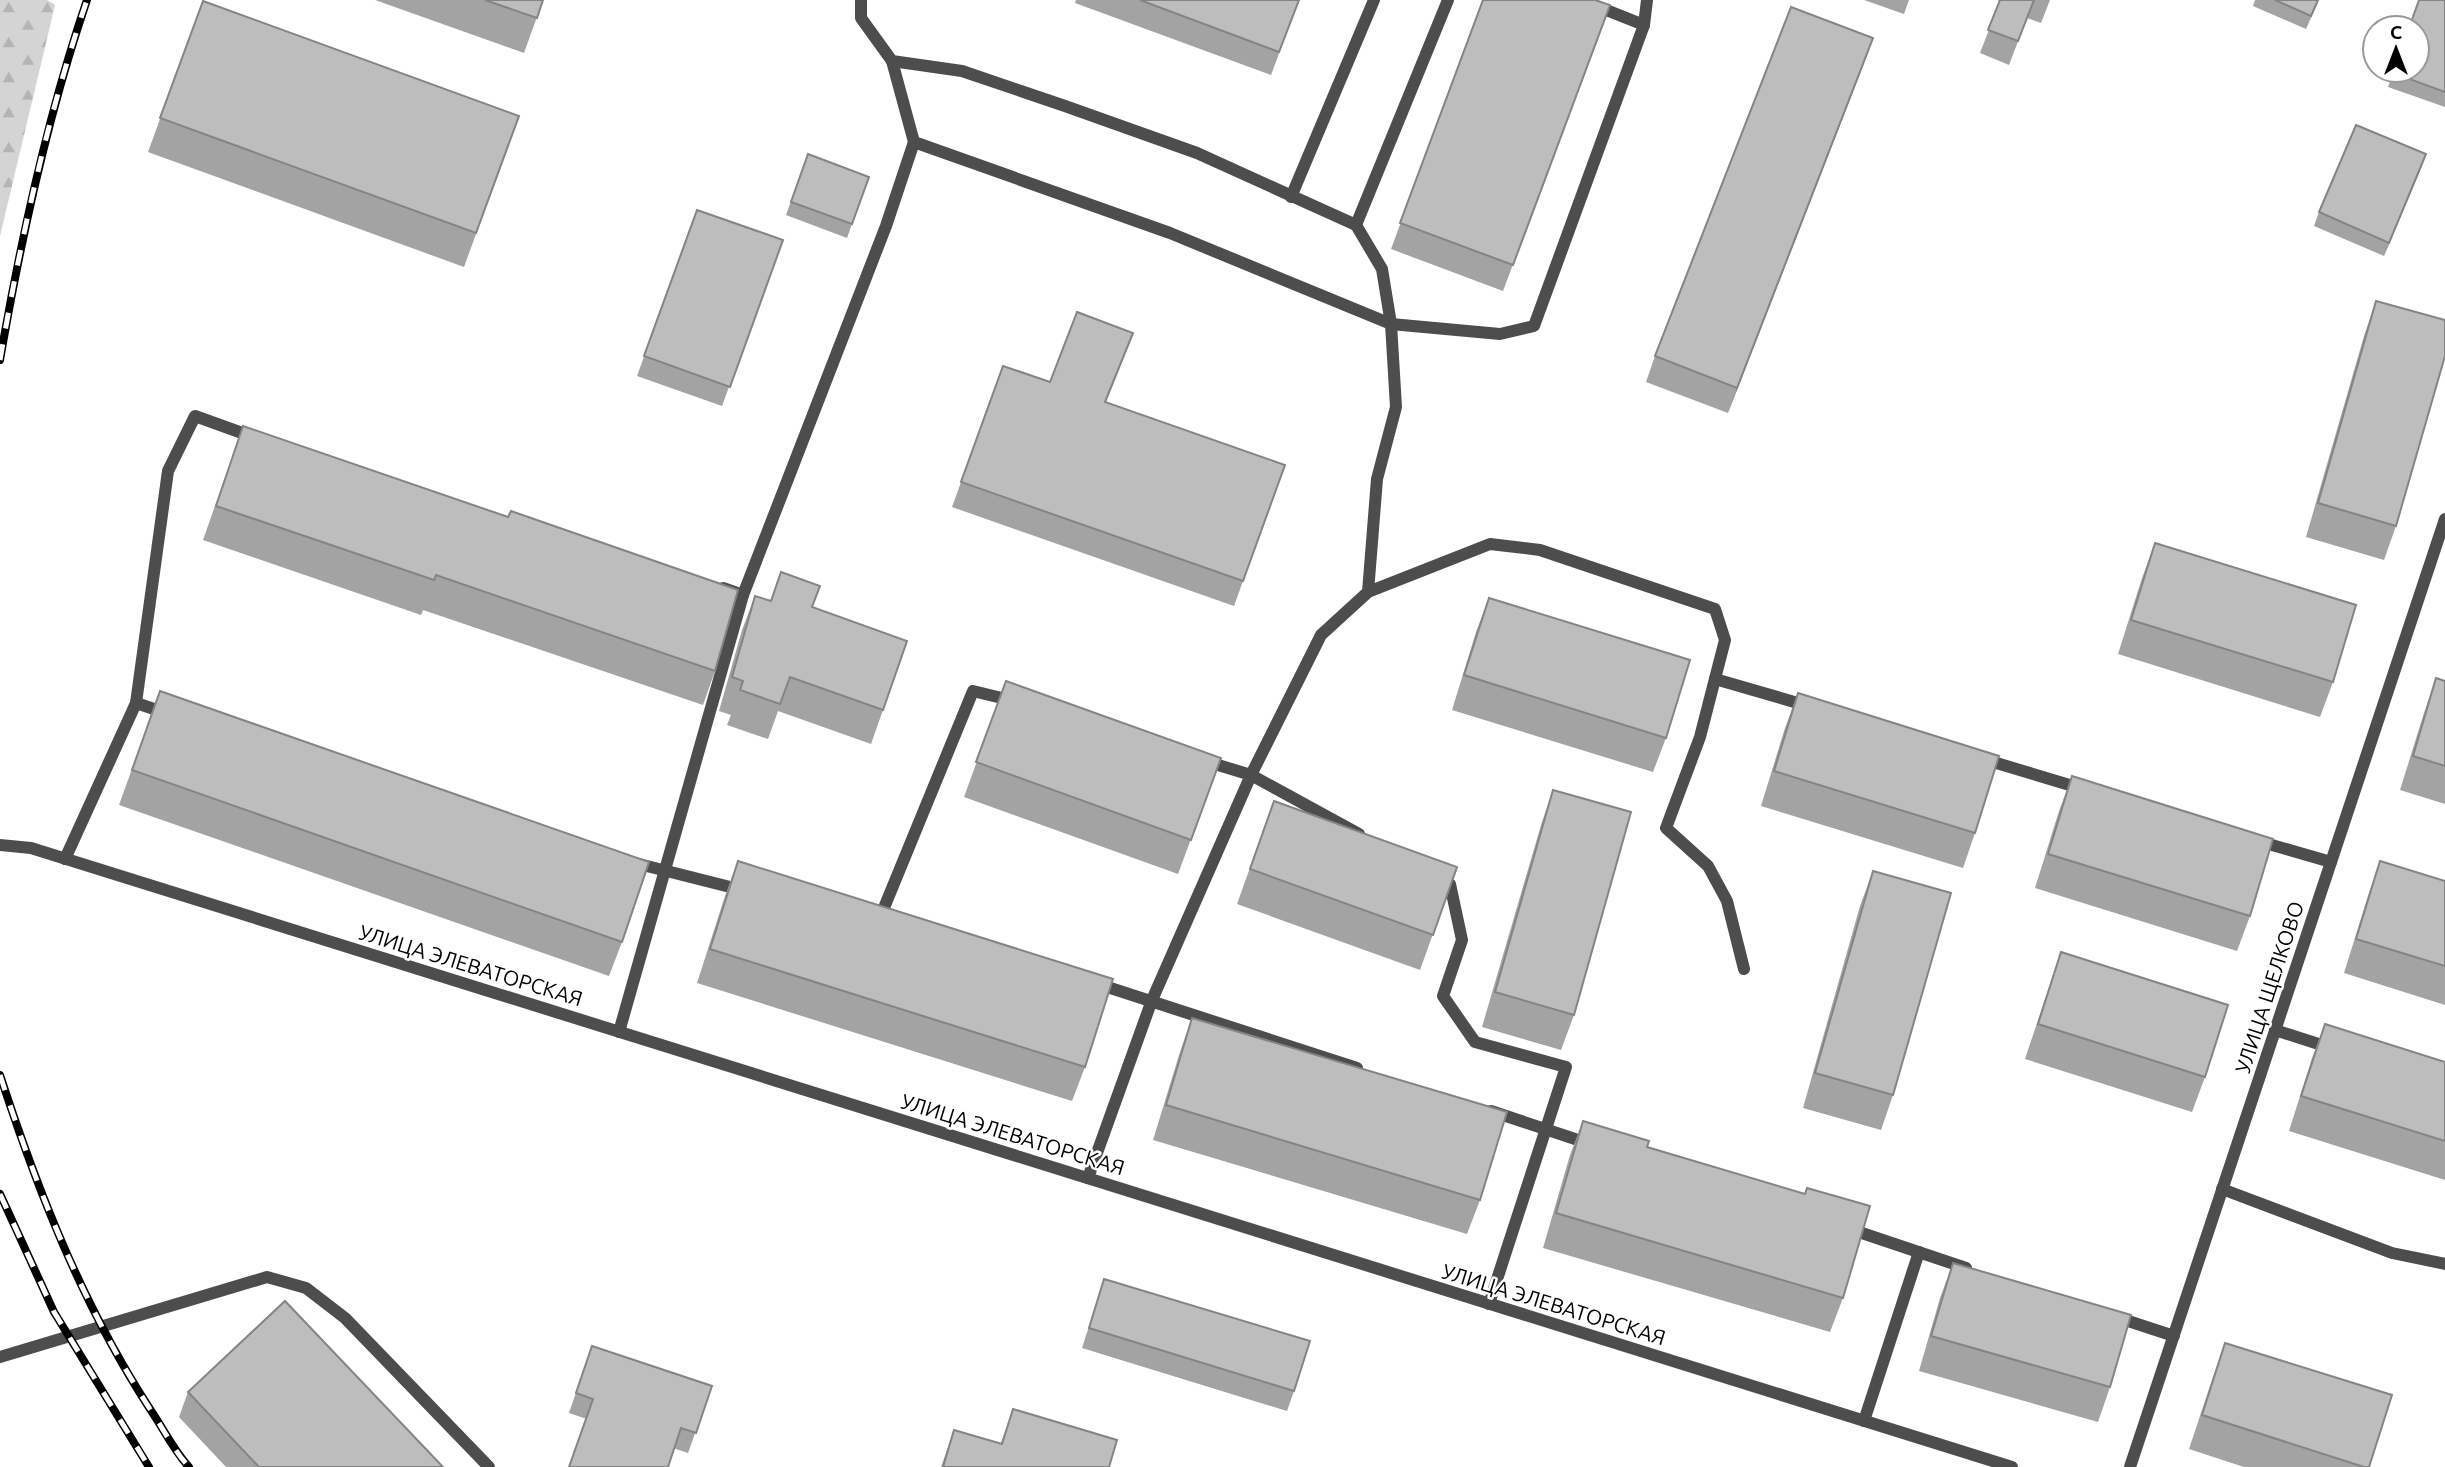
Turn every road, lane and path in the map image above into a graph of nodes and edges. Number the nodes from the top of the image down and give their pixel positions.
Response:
1 (861, 0) edge
2 (1374, 0) edge
3 (1448, 0) edge
4 (1581, 0) edge
5 (1647, 0) edge
6 (1644, 25) junction
7 (892, 61) junction
8 (914, 142) junction
9 (1291, 197) junction
10 (1356, 225) junction
11 (1391, 324) junction
12 (274, 444) edge
13 (2445, 519) edge
14 (704, 582) edge
15 (1368, 592) junction
16 (743, 595) junction
17 (1715, 678) junction
18 (136, 703) junction
19 (1023, 703) edge
20 (1822, 710) edge
21 (187, 721) edge
22 (1969, 754) edge
23 (1187, 755) edge
24 (1251, 775) junction
25 (2103, 794) edge
26 (2250, 838) edge
27 (1368, 839) edge
28 (0, 845) edge
29 (614, 856) edge
30 (65, 859) junction
31 (2331, 862) junction
32 (1427, 871) edge
33 (666, 873) junction
34 (759, 894) edge
35 (878, 920) edge
36 (1744, 969) dead end
37 (1088, 981) edge
38 (1152, 1000) junction
39 (2275, 1030) junction
40 (619, 1032) junction
41 (2340, 1051) edge
42 (1375, 1073) edge
43 (1479, 1108) edge
44 (1545, 1129) junction
45 (1609, 1150) edge
46 (1088, 1178) junction
47 (2222, 1189) junction
48 (1829, 1223) edge
49 (1919, 1252) junction
50 (2445, 1264) edge
51 (1982, 1273) edge
52 (1489, 1304) junction
53 (2097, 1311) edge
54 (2174, 1336) junction
55 (0, 1357) edge
56 (1864, 1421) junction
57 (489, 1467) edge
58 (2012, 1467) edge
59 (2130, 1467) edge

1 - 7 street
2 - 9 street
3 - 10 street
4 - 6 street
5 - 6 street
6 - 11 street
7 - 8 street
7 - 9 street
8 - 11 street
8 - 16 street
9 - 10 street
10 - 11 street
11 - 15 street
12 - 18 street
13 - 31 street, УЛИЦА ЩЕЛКОВО
14 - 16 street
15 - 17 street
15 - 24 street
16 - 33 street
17 - 20 street
17 - 36 street
18 - 21 street
18 - 30 street
19 - 35 street
22 - 25 street
23 - 24 street
24 - 27 street
24 - 38 street
26 - 31 street
28 - 30 street, УЛИЦА ЭЛЕВАТОРСКАЯ
29 - 33 street
30 - 40 street, УЛИЦА ЭЛЕВАТОРСКАЯ
31 - 39 street, УЛИЦА ЩЕЛКОВО
32 - 44 street
33 - 34 street
33 - 40 street
37 - 38 street
38 - 42 street
38 - 46 street
39 - 41 street
39 - 47 street, УЛИЦА ЩЕЛКОВО
40 - 46 street, УЛИЦА ЭЛЕВАТОРСКАЯ
43 - 44 street
44 - 45 street
44 - 52 street
46 - 52 street, УЛИЦА ЭЛЕВАТОРСКАЯ
47 - 50 street
47 - 54 street, УЛИЦА ЩЕЛКОВО
48 - 49 street
49 - 51 street
49 - 56 street
52 - 56 street, УЛИЦА ЭЛЕВАТОРСКАЯ
53 - 54 street
54 - 59 street, УЛИЦА ЩЕЛКОВО
55 - 57 street
56 - 58 street, УЛИЦА ЭЛЕВАТОРСКАЯ

